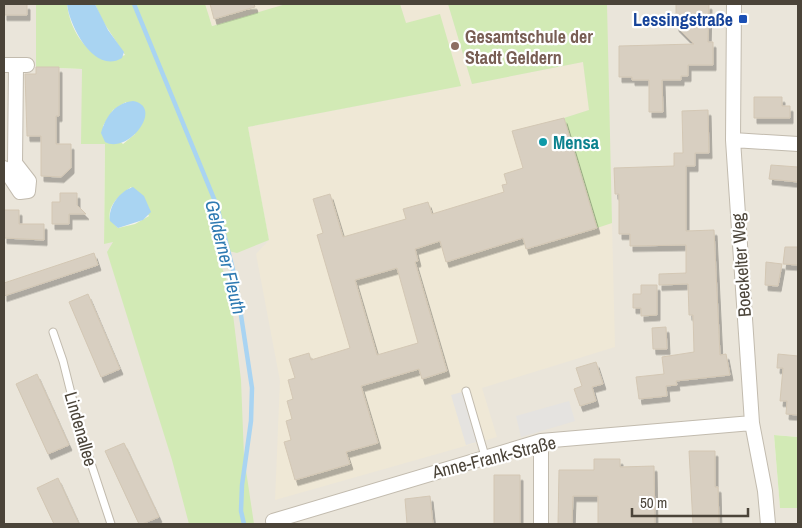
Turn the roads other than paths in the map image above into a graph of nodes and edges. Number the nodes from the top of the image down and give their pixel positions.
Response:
1 (734, 4) edge
2 (16, 65) edge
3 (733, 140) junction
4 (798, 144) edge
5 (7, 165) edge
6 (53, 332) dead end
7 (466, 391) dead end
8 (752, 423) junction
9 (541, 441) junction
10 (485, 456) junction
11 (273, 522) edge
12 (111, 524) edge
13 (541, 524) edge
14 (768, 524) edge

1 - 3 street, Boeckelter Weg
2 - 5 street
3 - 4 street
3 - 8 street, Boeckelter Weg
6 - 12 lane, Lindenallee
7 - 10 lane
8 - 9 street, Anne-Frank-Straße
8 - 14 street, Boeckelter Weg
9 - 10 street, Anne-Frank-Straße
9 - 13 street
10 - 11 street, Anne-Frank-Straße

